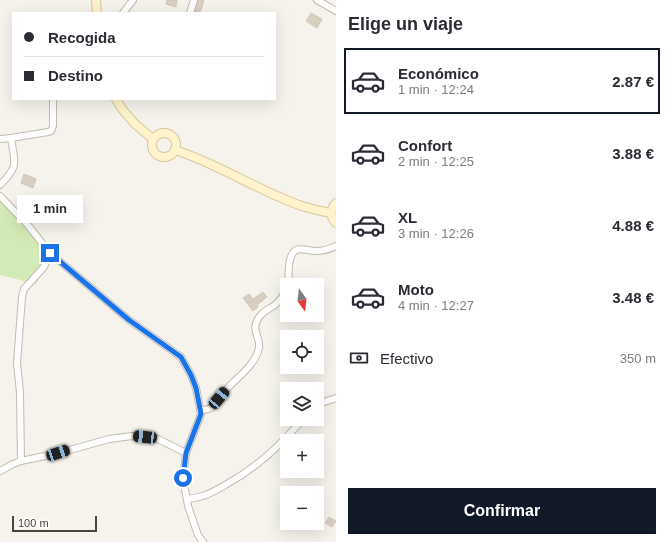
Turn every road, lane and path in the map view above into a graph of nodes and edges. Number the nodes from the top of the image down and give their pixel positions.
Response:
1 (96, 0) edge
2 (133, 0) edge
3 (194, 0) edge
4 (317, 0) edge
5 (336, 11) edge
6 (97, 12) edge
7 (124, 12) edge
8 (190, 12) edge
9 (53, 100) edge
10 (117, 100) edge
11 (11, 138) junction
12 (0, 139) edge
13 (153, 139) junction
14 (175, 150) junction
15 (0, 185) edge
16 (0, 196) edge
17 (336, 203) edge
18 (331, 213) junction
19 (336, 223) edge
20 (336, 246) edge
21 (50, 253) junction
22 (289, 278) edge
23 (280, 300) edge
24 (336, 398) edge
25 (324, 402) edge
26 (200, 410) junction
27 (297, 426) edge
28 (186, 453) junction
29 (21, 461) junction
30 (0, 471) edge
31 (187, 500) junction
32 (202, 542) edge

1 - 6 street
2 - 7 street
3 - 8 street
4 - 5 street
9 - 11 street
10 - 13 street
11 - 12 street
11 - 15 street
13 - 14 street
13 - 14 street
14 - 18 street
16 - 21 street
17 - 18 street
18 - 19 street
20 - 22 street
21 - 26 street
21 - 29 street
23 - 26 street
24 - 25 street
26 - 28 street
27 - 31 street
28 - 29 street
28 - 31 street
29 - 30 street
31 - 32 street

